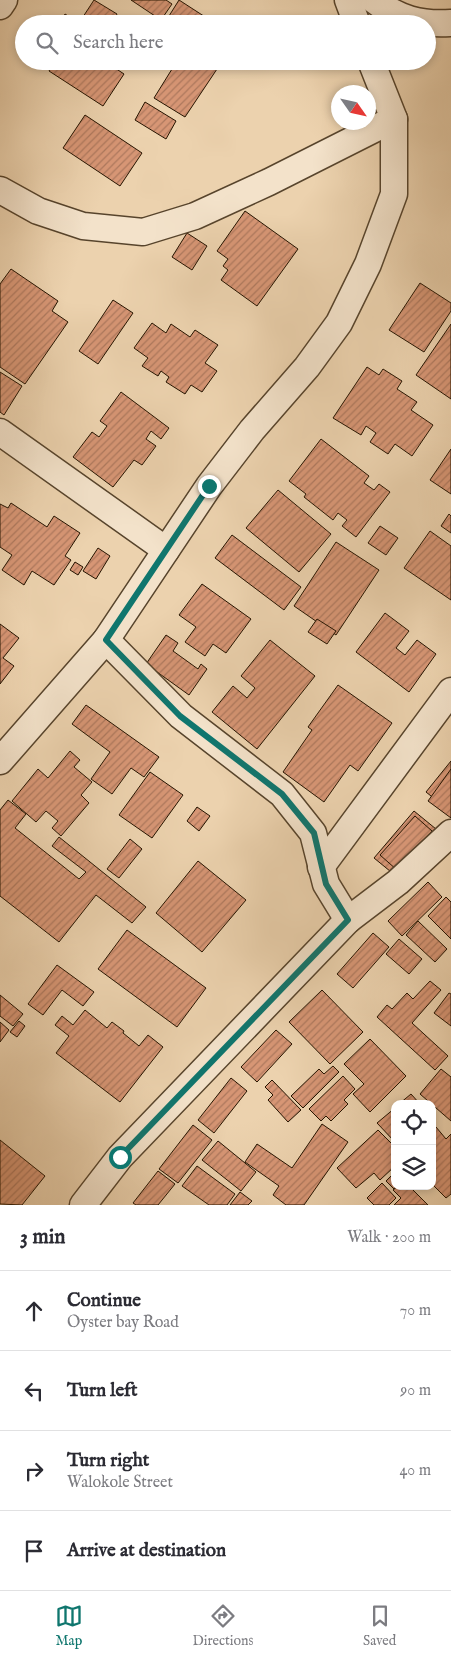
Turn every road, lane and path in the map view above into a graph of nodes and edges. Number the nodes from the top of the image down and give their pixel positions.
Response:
1 (4, 0) edge
2 (348, 0) edge
3 (374, 0) edge
4 (0, 6) edge
5 (354, 15) edge
6 (401, 15) edge
7 (451, 23) edge
8 (436, 24) edge
9 (375, 70) edge
10 (394, 119) junction
11 (0, 190) edge
12 (0, 432) edge
13 (166, 550) junction
14 (106, 640) junction
15 (451, 691) edge
16 (0, 761) edge
17 (451, 833) edge
18 (321, 867) junction
19 (348, 920) junction
20 (83, 1205) edge

1 - 4 street
2 - 5 street
3 - 6 street
7 - 8 street
9 - 10 street
10 - 11 street
10 - 13 street
12 - 13 street
13 - 14 street
14 - 16 street
14 - 18 street
15 - 18 street
17 - 19 street
18 - 19 street
19 - 20 street

